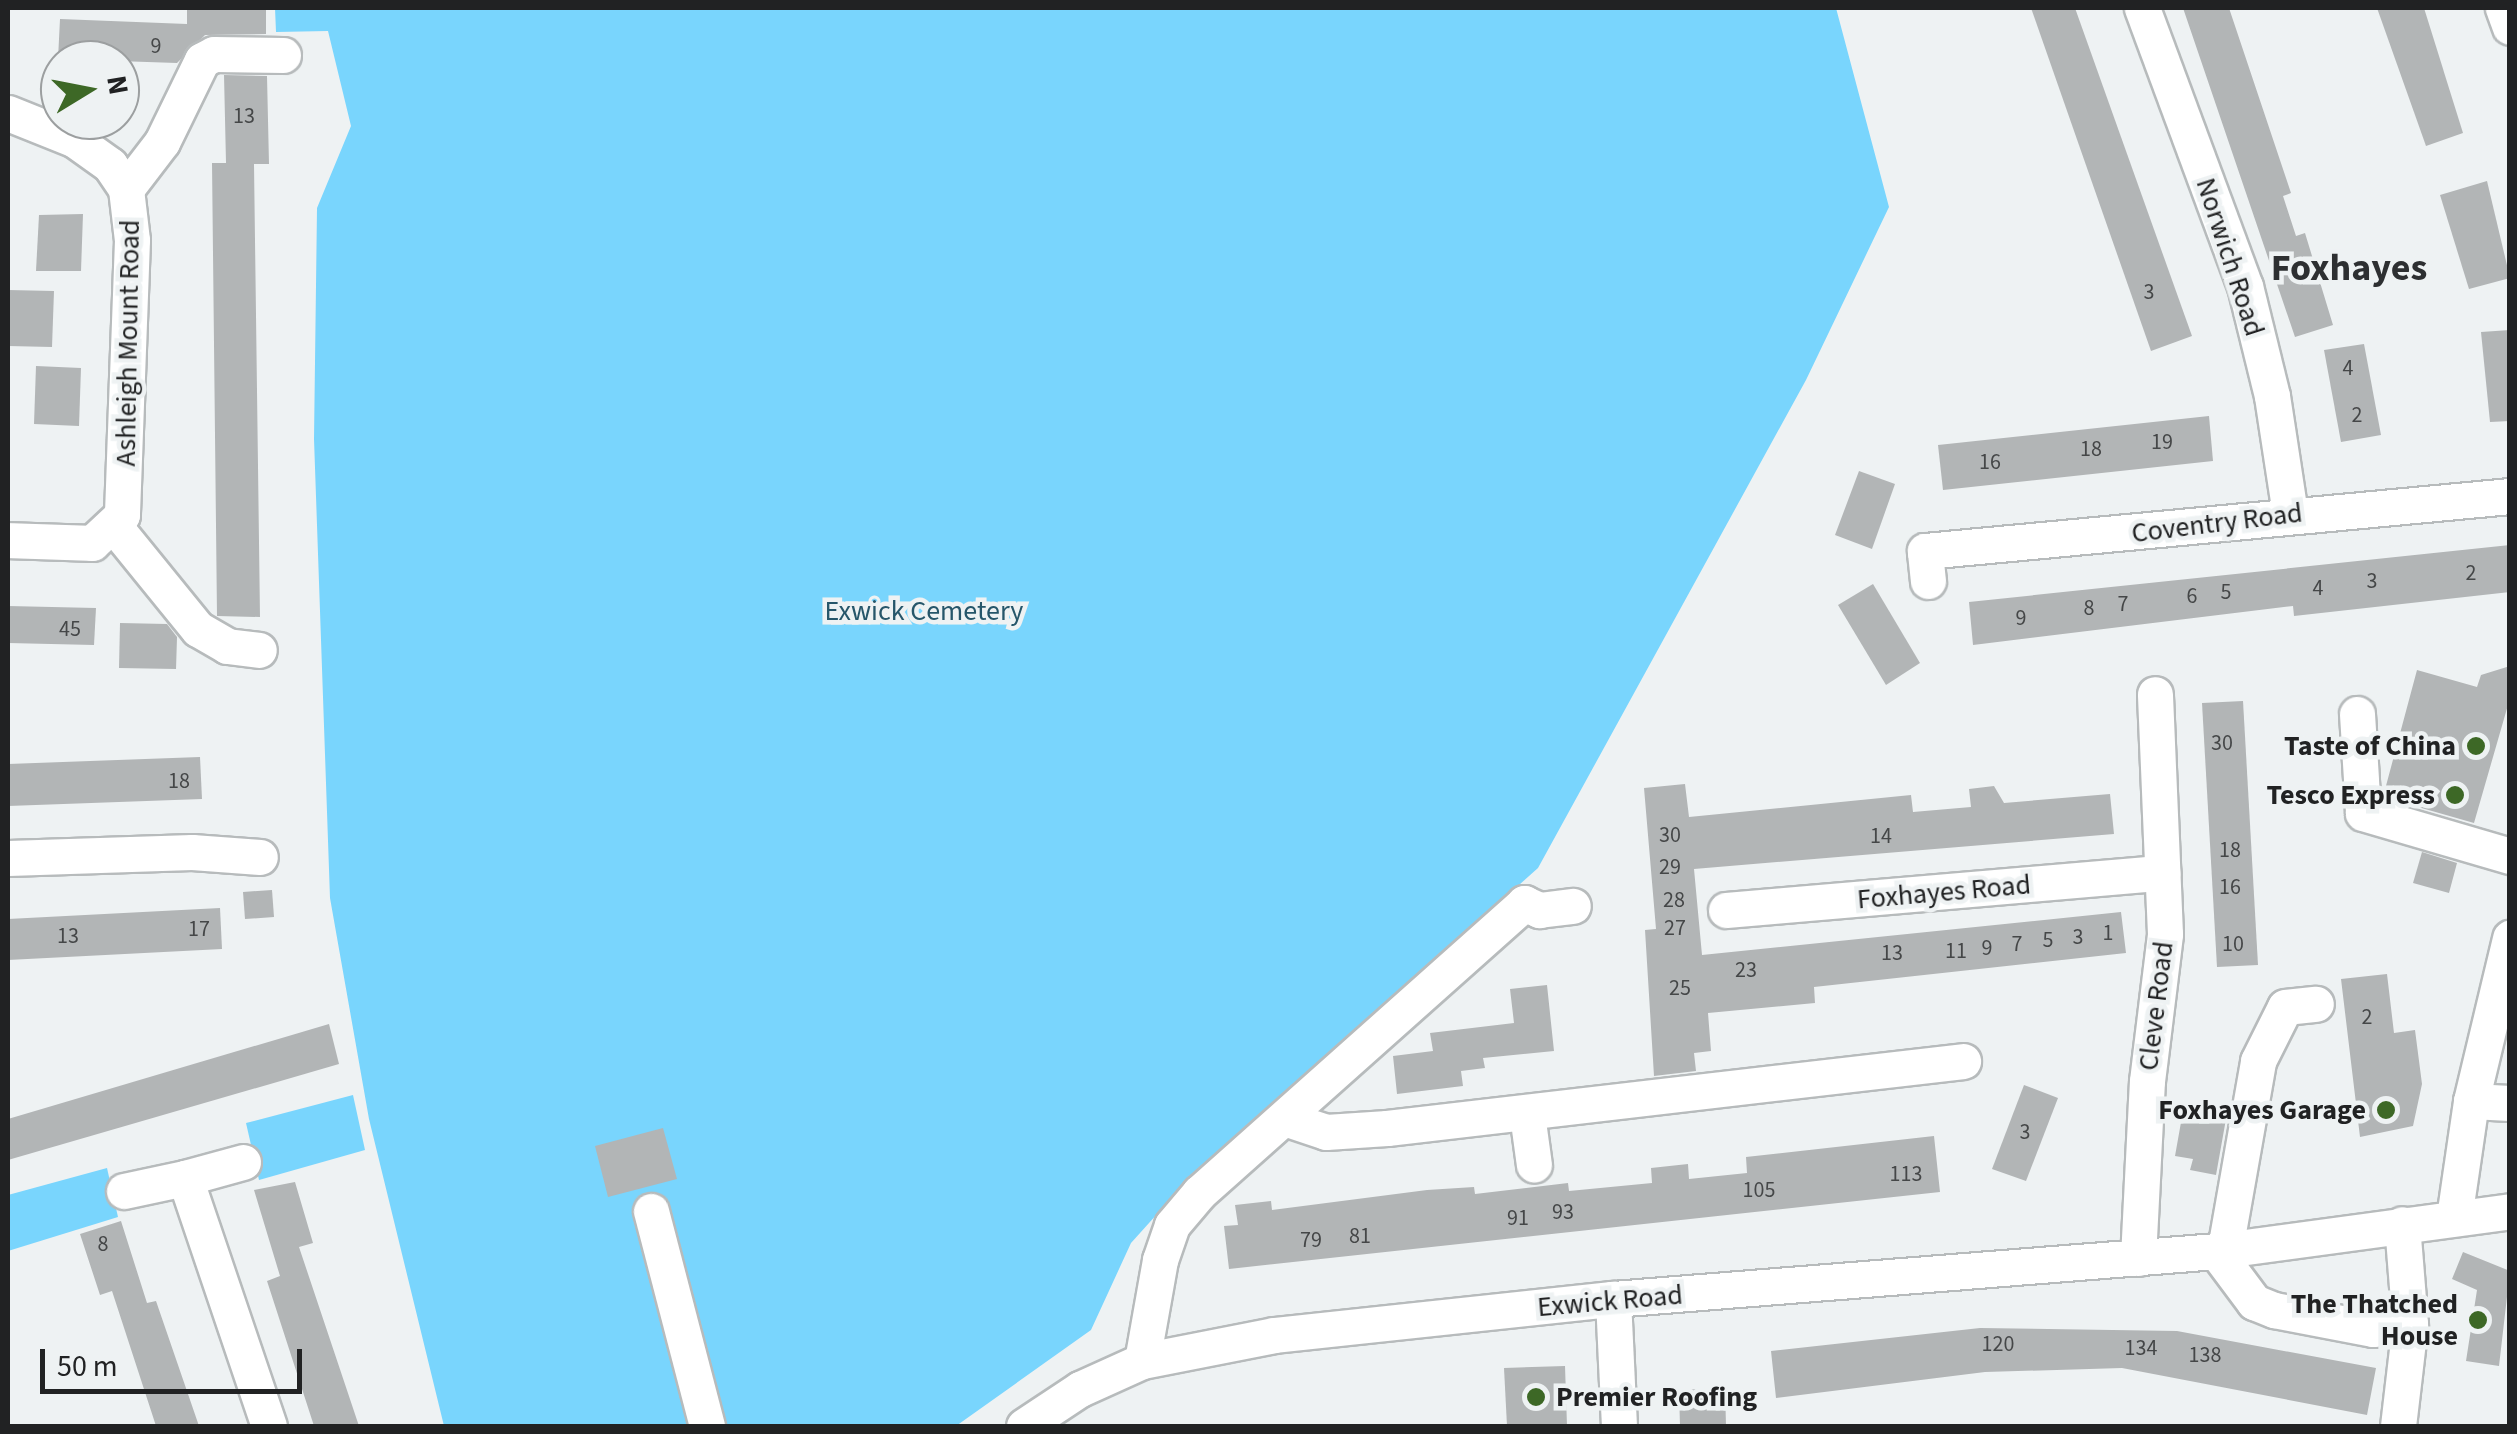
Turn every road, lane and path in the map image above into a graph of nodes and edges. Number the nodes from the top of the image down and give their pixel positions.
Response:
1 (2142, 8) edge
2 (2503, 8) edge
3 (2510, 27) edge
4 (283, 55) dead end
5 (8, 113) edge
6 (126, 189) junction
7 (2510, 496) edge
8 (2290, 514) junction
9 (115, 527) junction
10 (8, 540) edge
11 (1925, 554) dead end
12 (258, 650) dead end
13 (2156, 694) dead end
14 (2357, 714) dead end
15 (2510, 856) edge
16 (260, 857) dead end
17 (8, 858) edge
18 (2162, 873) junction
19 (1573, 906) dead end
20 (1726, 910) dead end
21 (2510, 938) edge
22 (2316, 1004) dead end
23 (1942, 1053) dead end
24 (2471, 1100) junction
25 (2510, 1102) edge
26 (1527, 1114) junction
27 (1287, 1119) junction
28 (244, 1162) dead end
29 (1534, 1166) dead end
30 (185, 1178) junction
31 (124, 1190) dead end
32 (651, 1211) dead end
33 (2510, 1211) edge
34 (2454, 1218) junction
35 (2402, 1224) junction
36 (2221, 1250) junction
37 (2138, 1258) junction
38 (1613, 1299) junction
39 (2410, 1324) junction
40 (1142, 1361) junction
41 (269, 1426) edge
42 (707, 1426) edge
43 (1024, 1426) edge
44 (1619, 1426) edge
45 (2398, 1426) edge

1 - 8 street, Norwich Road
2 - 3 street
4 - 6 street
5 - 6 street, Ashleigh Mount Road
6 - 9 street, Ashleigh Mount Road
7 - 8 street, Coventry Road
8 - 11 street, Coventry Road
9 - 10 street
9 - 12 street
13 - 18 street, Cleve Road
14 - 15 street
16 - 17 street
18 - 20 street, Foxhayes Road
18 - 37 street, Cleve Road
19 - 27 street
21 - 24 street
22 - 36 street
23 - 26 street
24 - 25 street
24 - 34 street
26 - 27 street
26 - 29 street
27 - 40 street
28 - 30 street
30 - 31 street
30 - 41 street
32 - 42 street
33 - 34 street, Exwick Road
34 - 35 street, Exwick Road
35 - 36 street, Exwick Road
35 - 39 street
36 - 37 street, Exwick Road
36 - 39 street
37 - 38 street, Exwick Road
38 - 40 street, Exwick Road
38 - 44 street
39 - 45 street
40 - 43 street, Exwick Road

